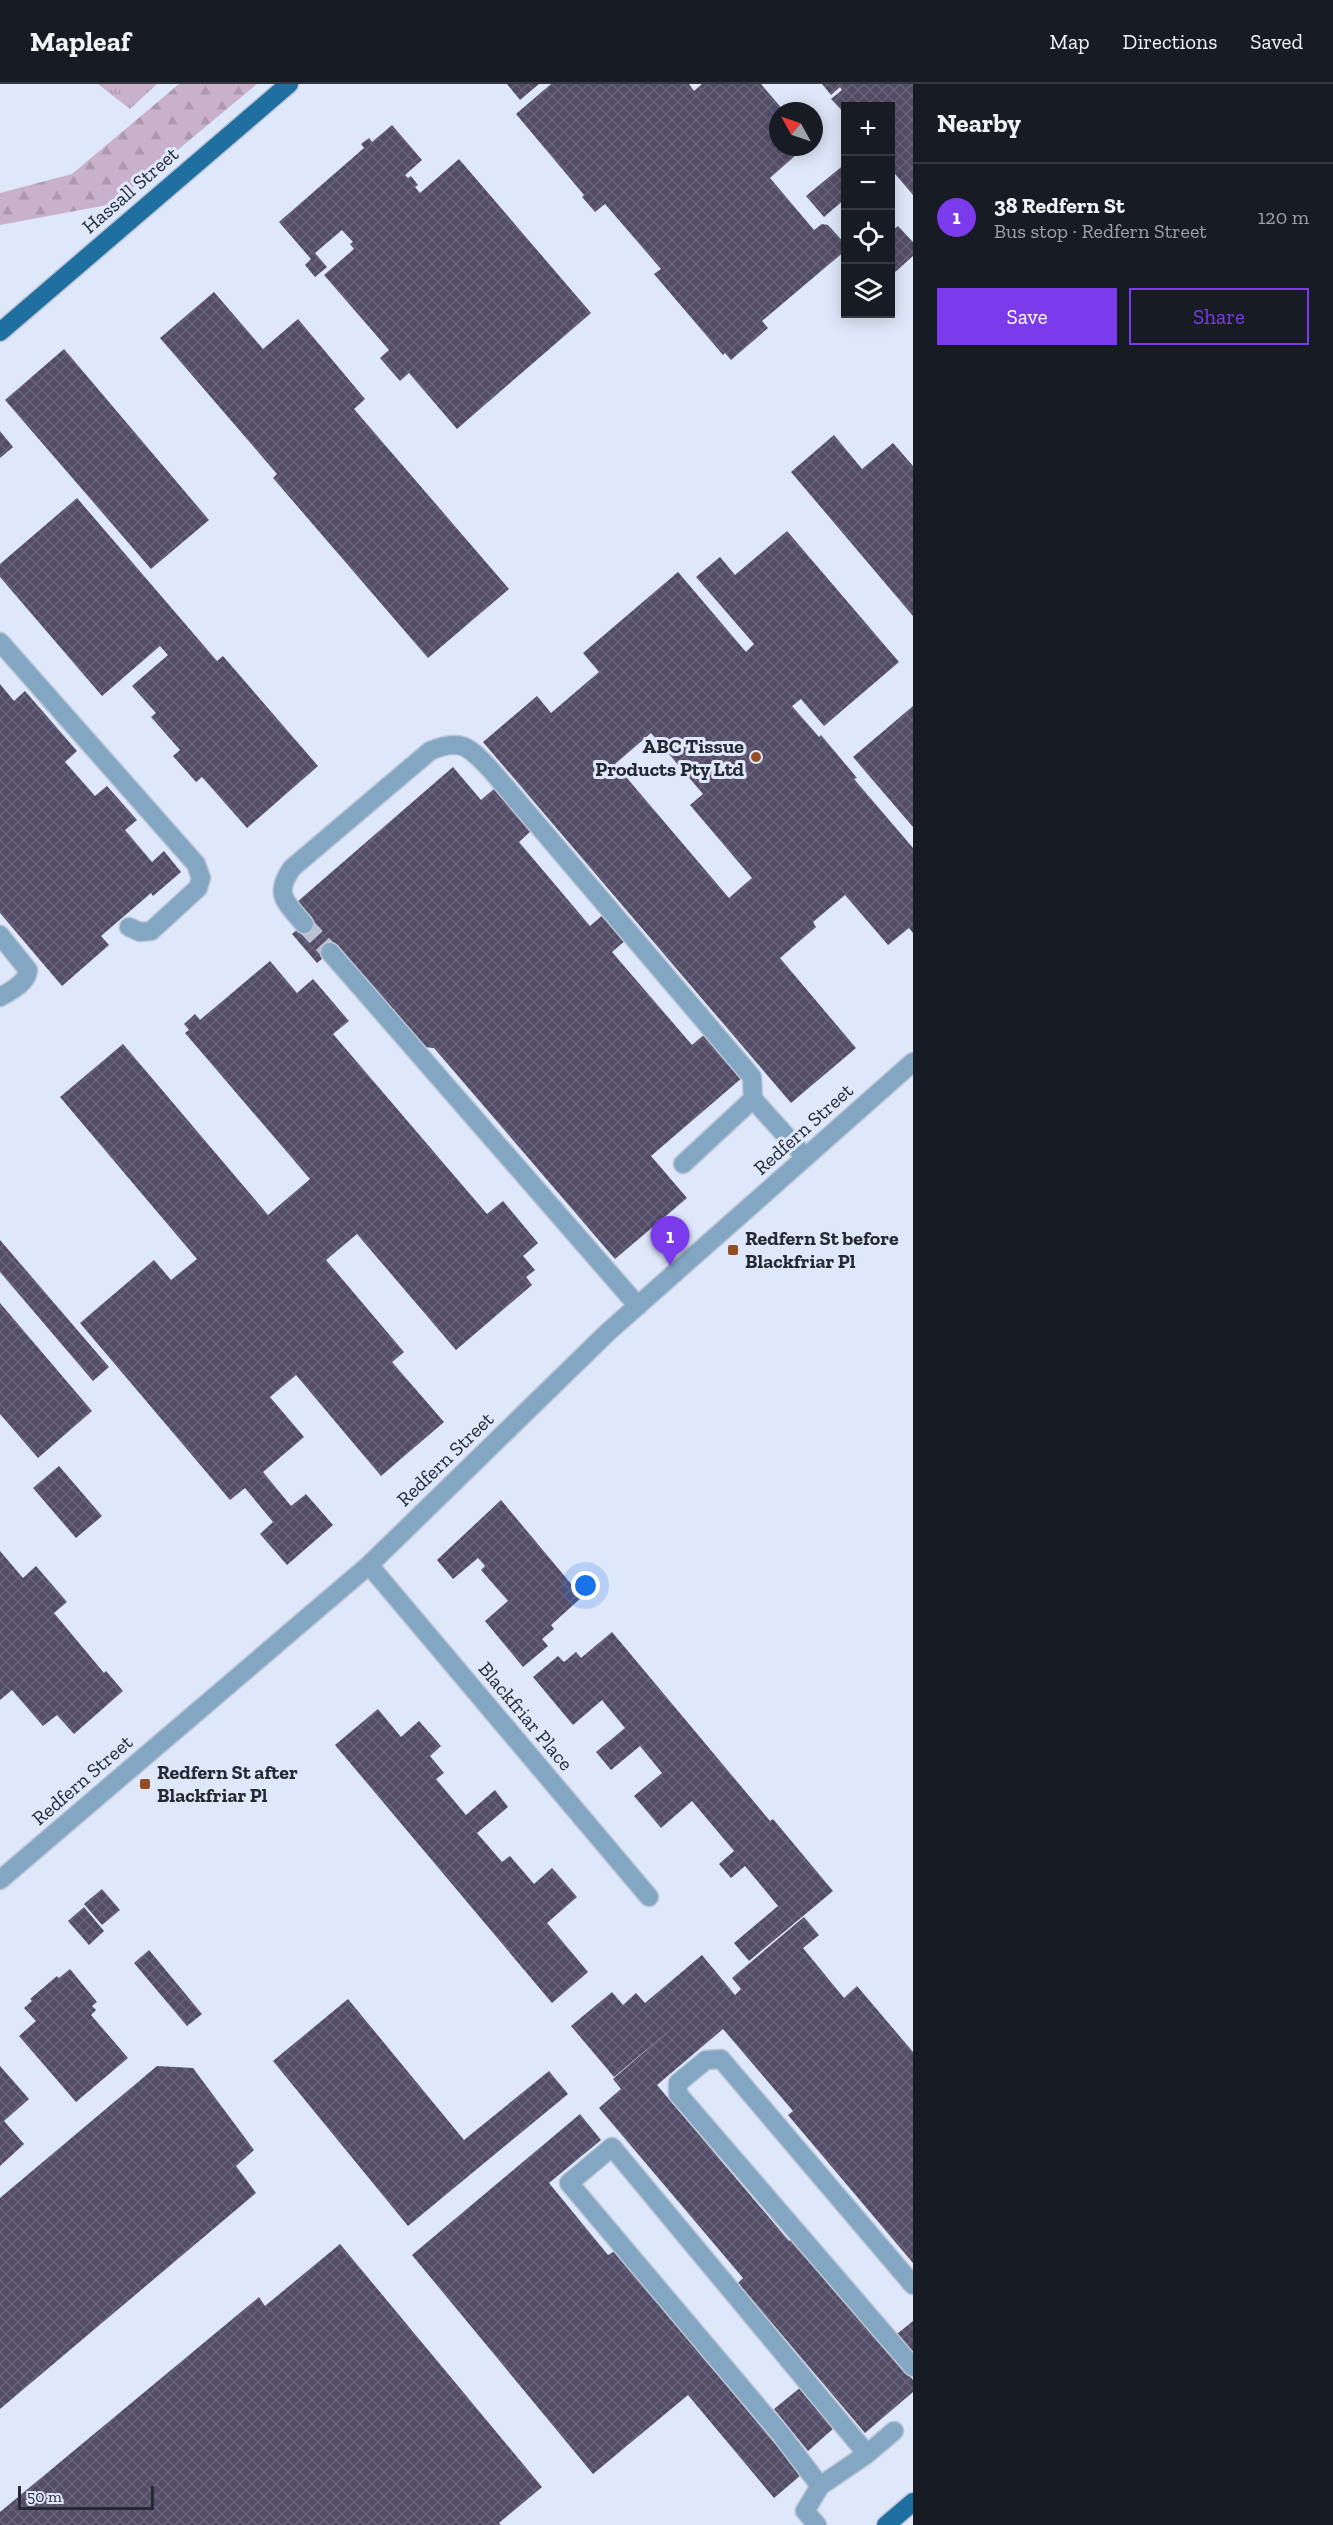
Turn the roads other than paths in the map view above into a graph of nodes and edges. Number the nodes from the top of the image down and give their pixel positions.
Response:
1 (289, 84) edge
2 (0, 332) edge
3 (0, 642) edge
4 (304, 924) tunnel mouth
5 (129, 927) dead end
6 (0, 935) edge
7 (330, 952) tunnel mouth
8 (0, 997) edge
9 (913, 1062) edge
10 (753, 1099) junction
11 (805, 1157) junction
12 (683, 1164) dead end
13 (638, 1306) junction
14 (369, 1565) junction
15 (0, 1880) edge
16 (650, 1897) dead end
17 (913, 2285) edge
18 (913, 2367) edge
19 (894, 2431) dead end
20 (867, 2454) junction
21 (820, 2486) junction
22 (913, 2502) edge
23 (817, 2525) edge
24 (886, 2525) edge

1 - 2 main road, Hassall Street
3 - 5 street
4 - 10 street
6 - 8 street
7 - 13 street
9 - 11 street, Redfern Street
10 - 11 street
10 - 12 street
11 - 13 street, Redfern Street
13 - 14 street, Redfern Street
14 - 15 street, Redfern Street
14 - 16 street, Blackfriar Place
17 - 18 street
19 - 20 street
20 - 21 street
20 - 21 street
21 - 23 street
22 - 24 main road

